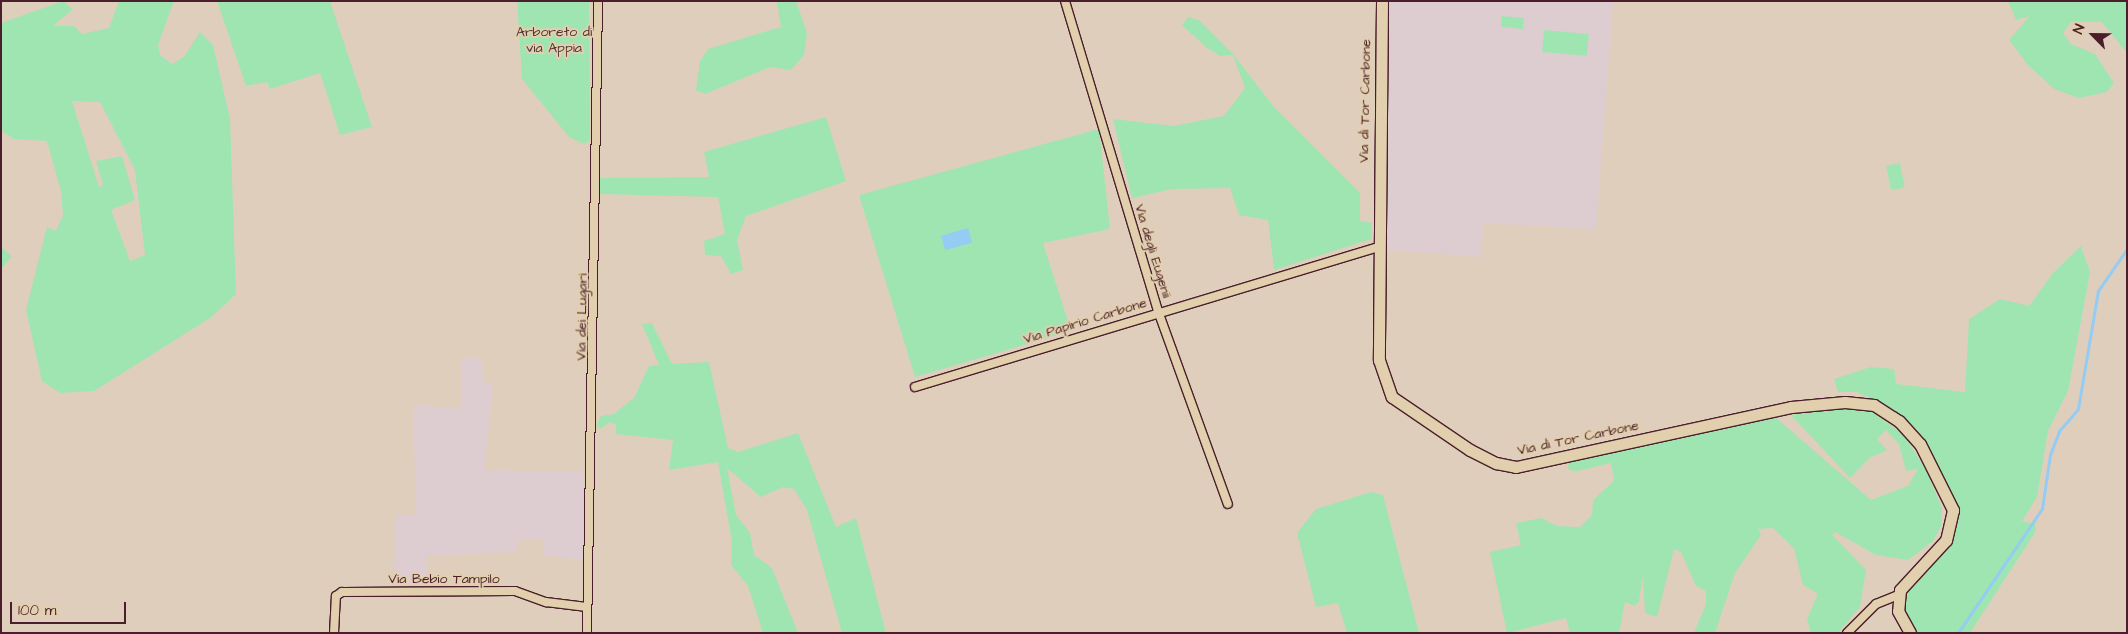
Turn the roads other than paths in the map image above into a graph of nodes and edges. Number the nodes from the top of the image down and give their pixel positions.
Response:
1 (598, 1) edge
2 (1064, 1) edge
3 (1382, 1) edge
4 (1378, 246) junction
5 (1158, 311) junction
6 (915, 387) dead end
7 (1228, 504) dead end
8 (1898, 595) junction
9 (587, 607) junction
10 (334, 633) edge
11 (587, 633) edge
12 (1847, 633) edge
13 (1910, 633) edge

1 - 9 street, Via dei Lugari
2 - 5 street, Via degli Eugenii
3 - 4 main road, Via di Tor Carbone
4 - 5 street, Via Papirio Carbone
4 - 8 main road, Via di Tor Carbone
5 - 6 street, Via Papirio Carbone
5 - 7 street, Via degli Eugenii
8 - 12 street
8 - 13 main road
9 - 10 street, Via Bebio Tampilo
9 - 11 street, Via dei Lugari

